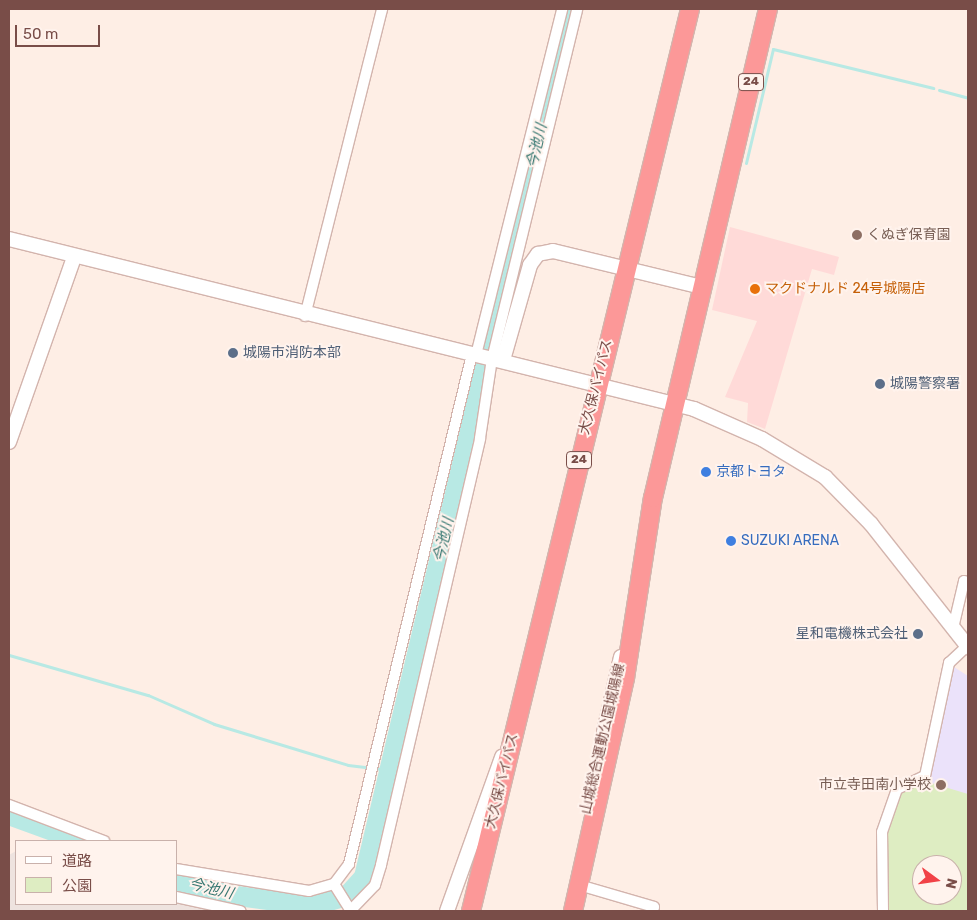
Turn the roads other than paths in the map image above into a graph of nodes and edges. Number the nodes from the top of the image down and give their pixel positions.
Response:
1 (382, 9) edge
2 (562, 9) edge
3 (577, 9) edge
4 (690, 9) edge
5 (768, 9) edge
6 (9, 239) edge
7 (74, 257) junction
8 (625, 268) junction
9 (702, 287) junction
10 (305, 316) junction
11 (475, 354) junction
12 (498, 360) junction
13 (597, 383) junction
14 (674, 402) junction
15 (9, 442) edge
16 (644, 567) junction
17 (968, 582) edge
18 (953, 628) junction
19 (968, 646) edge
20 (518, 715) junction
21 (9, 805) edge
22 (101, 840) edge
23 (178, 869) edge
24 (334, 884) junction
25 (579, 886) junction
26 (178, 897) edge
27 (352, 909) edge
28 (240, 911) edge
29 (447, 911) edge
30 (470, 911) edge
31 (565, 911) edge
32 (573, 911) edge
33 (653, 911) edge
34 (882, 911) edge

1 - 10 street
2 - 11 street
3 - 12 street
4 - 8 highway, 大久保バイパス / 24
5 - 9 highway, 24
6 - 7 street
7 - 10 street
7 - 15 street
8 - 9 street
8 - 12 street
8 - 13 highway, 大久保バイパス / 24
9 - 14 highway, 24
10 - 11 street
11 - 12 street
11 - 24 street
12 - 13 street
12 - 27 street
13 - 14 street
13 - 20 highway, 大久保バイパス / 24
14 - 16 highway, 24
14 - 18 street
16 - 25 highway, 24
16 - 31 street, 山城総合運動公園城陽線
17 - 18 street
18 - 19 street
19 - 34 street
20 - 29 street
20 - 30 highway, 大久保バイパス / 24
21 - 22 street
23 - 24 street
24 - 27 street
25 - 32 highway, 24
25 - 33 street
26 - 28 street

